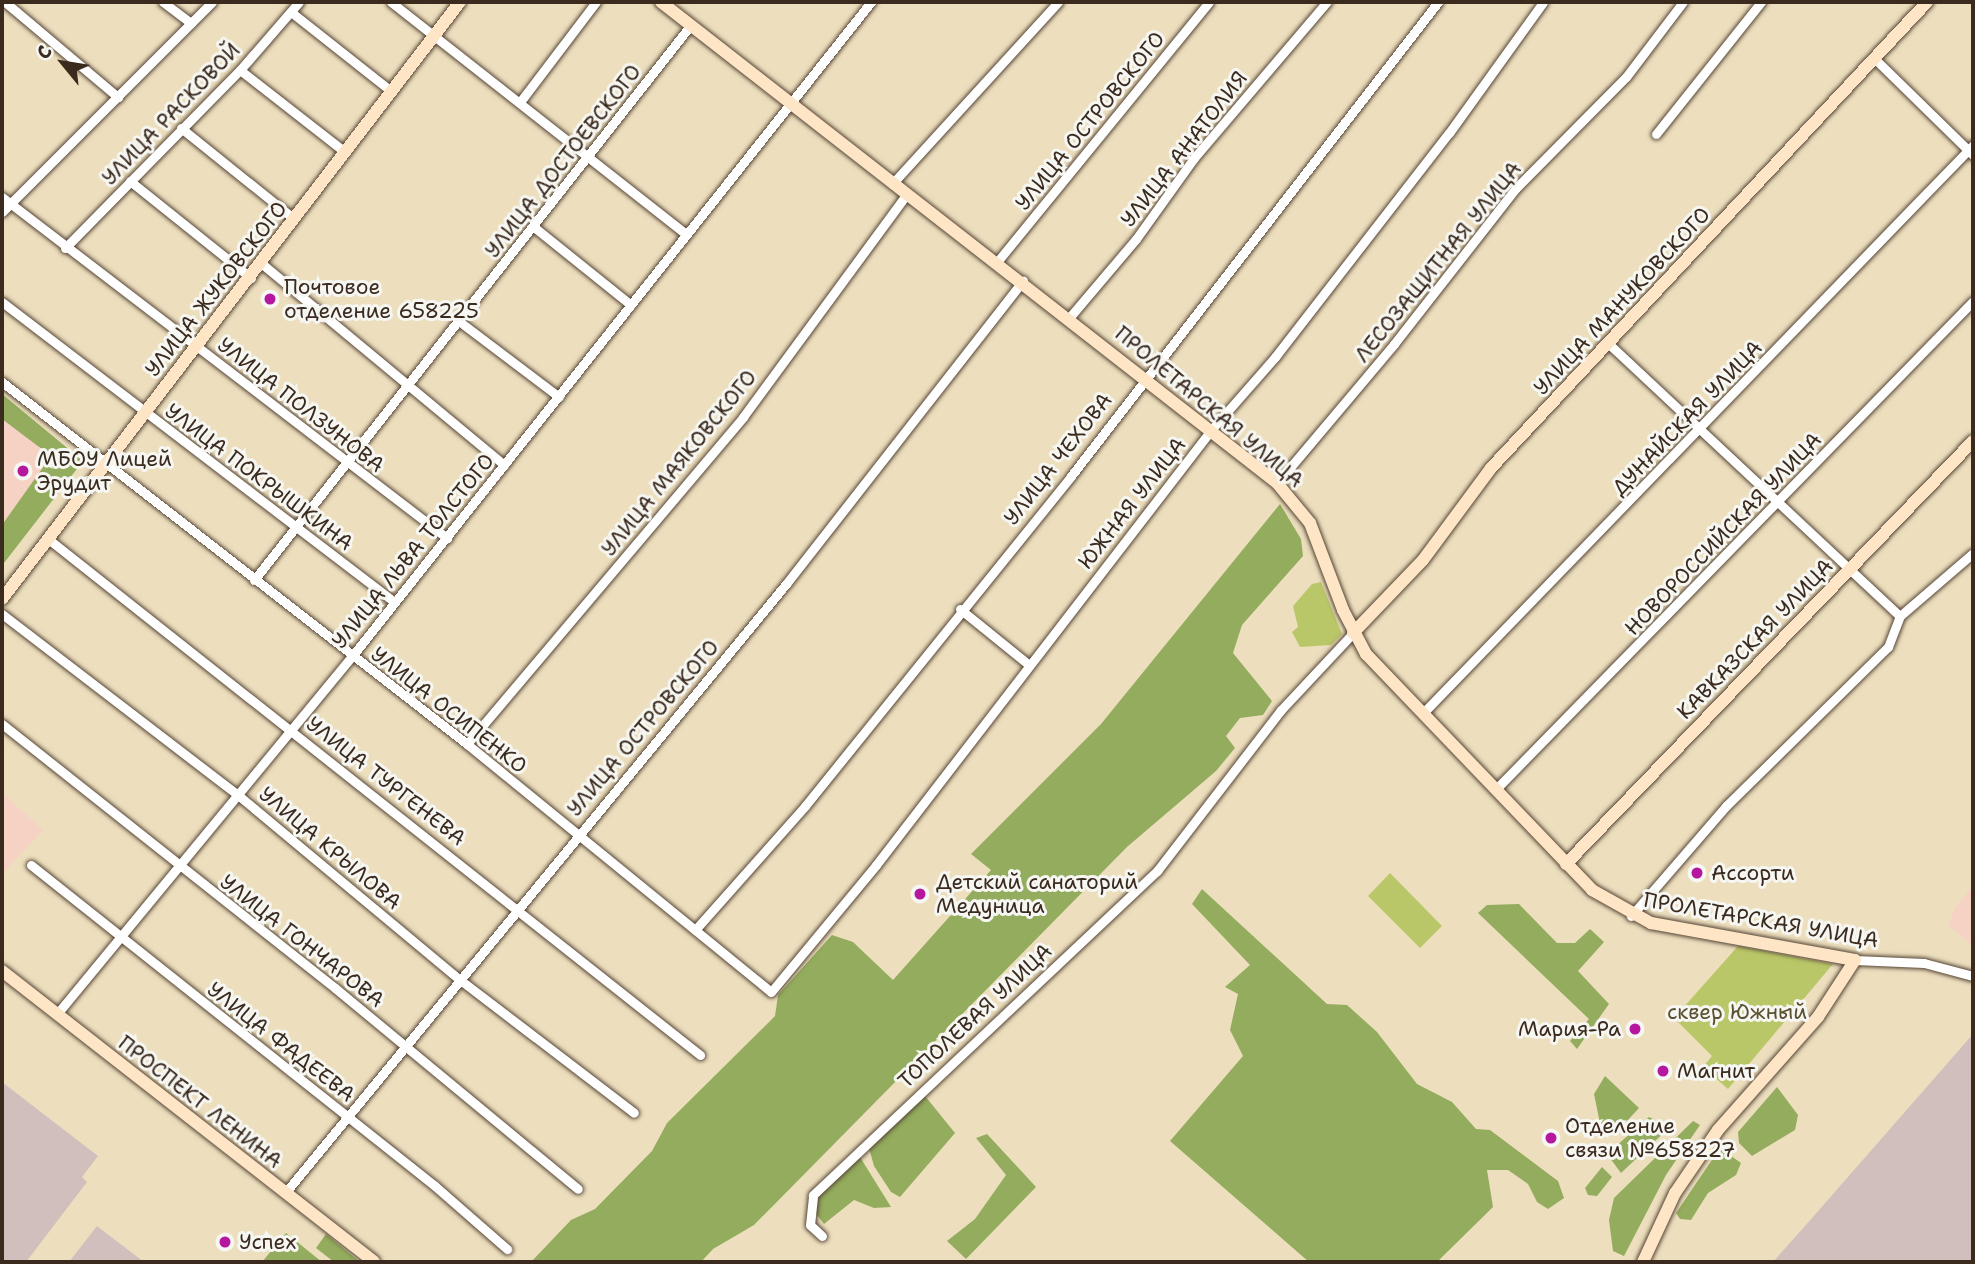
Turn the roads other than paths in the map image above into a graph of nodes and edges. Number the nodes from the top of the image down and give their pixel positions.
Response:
1 (5, 2) edge
2 (163, 2) edge
3 (212, 2) edge
4 (299, 2) edge
5 (391, 2) edge
6 (460, 2) edge
7 (596, 2) edge
8 (871, 2) edge
9 (1058, 2) edge
10 (1209, 2) edge
11 (1327, 2) edge
12 (1438, 2) edge
13 (1543, 2) edge
14 (1683, 2) edge
15 (1761, 2) edge
16 (1927, 2) edge
17 (668, 4) edge
18 (291, 12) junction
19 (191, 23) junction
20 (690, 26) junction
21 (435, 35) junction
22 (1875, 59) junction
23 (240, 70) junction
24 (391, 91) junction
25 (118, 97) junction
26 (520, 102) junction
27 (789, 104) junction
28 (181, 128) junction
29 (1656, 134) dead end
30 (1972, 150) edge
31 (345, 152) junction
32 (589, 157) junction
33 (130, 181) junction
34 (892, 184) junction
35 (906, 195) junction
36 (2, 197) edge
37 (11, 204) junction
38 (2, 212) edge
39 (294, 219) junction
40 (534, 227) junction
41 (686, 234) junction
42 (65, 248) junction
43 (998, 262) junction
44 (261, 263) junction
45 (251, 278) junction
46 (1023, 281) junction
47 (1973, 301) edge
48 (2, 302) edge
49 (631, 305) junction
50 (1069, 318) junction
51 (460, 322) junction
52 (1609, 344) junction
53 (196, 346) junction
54 (1144, 376) junction
55 (2, 382) edge
56 (409, 386) junction
57 (559, 397) junction
58 (144, 412) junction
59 (1212, 429) junction
60 (1702, 429) junction
61 (1973, 441) edge
62 (348, 463) junction
63 (108, 464) junction
64 (504, 465) junction
65 (1277, 483) junction
66 (1779, 504) junction
67 (296, 528) junction
68 (47, 538) junction
69 (447, 538) junction
70 (1973, 553) edge
71 (1850, 568) junction
72 (254, 580) junction
73 (2, 599) edge
74 (395, 602) junction
75 (960, 609) junction
76 (2, 614) edge
77 (1900, 615) junction
78 (1353, 634) junction
79 (352, 656) junction
80 (1028, 664) junction
81 (1423, 713) junction
82 (2, 724) edge
83 (292, 730) junction
84 (467, 744) junction
85 (1496, 789) junction
86 (239, 795) junction
87 (577, 836) junction
88 (1566, 864) junction
89 (31, 865) dead end
90 (179, 867) junction
91 (517, 907) junction
92 (1631, 916) junction
93 (695, 930) junction
94 (122, 937) junction
95 (1855, 960) junction
96 (2, 971) edge
97 (1973, 976) edge
98 (458, 979) junction
99 (771, 992) joint
100 (57, 1014) junction
101 (405, 1045) junction
102 (700, 1055) dead end
103 (634, 1113) dead end
104 (348, 1116) junction
105 (578, 1189) dead end
106 (285, 1193) junction
107 (822, 1236) dead end
108 (507, 1249) dead end
109 (374, 1262) edge
110 (1643, 1262) edge

1 - 25 street
2 - 19 street
3 - 19 street
4 - 18 street, УЛИЦА РАСКОВОЙ
5 - 21 street
6 - 21 street, УЛИЦА ЖУКОВСКОГО
7 - 26 street
8 - 27 street, УЛИЦА ЛЬВА ТОЛСТОГО
9 - 34 street
10 - 43 street, УЛИЦА ОСТРОВСКОГО
11 - 50 street, УЛИЦА АНАТОЛИЯ
12 - 54 street, УЛИЦА ЧЕХОВА
13 - 59 street, ЮЖНАЯ УЛИЦА
14 - 65 street, ЛЕСОЗАЩИТНАЯ УЛИЦА
15 - 29 street
16 - 22 street, УЛИЦА МАНУКОВСКОГО
17 - 20 street, ПРОЛЕТАРСКАЯ УЛИЦА
18 - 23 street, УЛИЦА РАСКОВОЙ
18 - 24 street
19 - 25 street
20 - 27 street, ПРОЛЕТАРСКАЯ УЛИЦА
20 - 32 street, УЛИЦА ДОСТОЕВСКОГО
21 - 24 street, УЛИЦА ЖУКОВСКОГО
21 - 26 street
22 - 30 street
22 - 52 street, УЛИЦА МАНУКОВСКОГО
23 - 28 street, УЛИЦА РАСКОВОЙ
23 - 31 street
24 - 31 street, УЛИЦА ЖУКОВСКОГО
25 - 37 street
26 - 32 street
27 - 34 street, ПРОЛЕТАРСКАЯ УЛИЦА
27 - 41 street, УЛИЦА ЛЬВА ТОЛСТОГО
28 - 33 street, УЛИЦА РАСКОВОЙ
28 - 39 street
30 - 60 street, ДУНАЙСКАЯ УЛИЦА
31 - 39 street, УЛИЦА ЖУКОВСКОГО
32 - 40 street, УЛИЦА ДОСТОЕВСКОГО
32 - 41 street
33 - 42 street, УЛИЦА РАСКОВОЙ
33 - 45 street
34 - 35 street, ПРОЛЕТАРСКАЯ УЛИЦА
35 - 43 street, ПРОЛЕТАРСКАЯ УЛИЦА
35 - 84 street, УЛИЦА МАЯКОВСКОГО
36 - 37 street, УЛИЦА ПОЛЗУНОВА
37 - 38 street
37 - 42 street, УЛИЦА ПОЛЗУНОВА
39 - 44 street, УЛИЦА ЖУКОВСКОГО
40 - 49 street
40 - 51 street, УЛИЦА ДОСТОЕВСКОГО
41 - 49 street, УЛИЦА ЛЬВА ТОЛСТОГО
42 - 53 street, УЛИЦА ПОЛЗУНОВА
43 - 46 street, ПРОЛЕТАРСКАЯ УЛИЦА
44 - 45 street, УЛИЦА ЖУКОВСКОГО
44 - 56 street
45 - 53 street, УЛИЦА ЖУКОВСКОГО
46 - 50 street, ПРОЛЕТАРСКАЯ УЛИЦА
46 - 87 street, УЛИЦА ОСТРОВСКОГО
47 - 66 street, НОВОРОССИЙСКАЯ УЛИЦА
48 - 58 street, УЛИЦА ПОКРЫШКИНА
49 - 57 street, УЛИЦА ЛЬВА ТОЛСТОГО
50 - 54 street, ПРОЛЕТАРСКАЯ УЛИЦА
51 - 56 street, УЛИЦА ДОСТОЕВСКОГО
51 - 57 street
52 - 60 street
52 - 78 street, УЛИЦА МАНУКОВСКОГО
53 - 58 street, УЛИЦА ЖУКОВСКОГО
53 - 62 street, УЛИЦА ПОЛЗУНОВА
54 - 59 street, ПРОЛЕТАРСКАЯ УЛИЦА
54 - 75 street, УЛИЦА ЧЕХОВА
55 - 63 street, УЛИЦА ОСИПЕНКО
56 - 62 street, УЛИЦА ДОСТОЕВСКОГО
56 - 64 street
57 - 64 street, УЛИЦА ЛЬВА ТОЛСТОГО
58 - 63 street, УЛИЦА ЖУКОВСКОГО
58 - 67 street, УЛИЦА ПОКРЫШКИНА
59 - 65 street, ПРОЛЕТАРСКАЯ УЛИЦА
59 - 80 street, ЮЖНАЯ УЛИЦА
60 - 66 street
60 - 81 street, ДУНАЙСКАЯ УЛИЦА
61 - 71 street, КАВКАЗСКАЯ УЛИЦА
62 - 67 street, УЛИЦА ДОСТОЕВСКОГО
62 - 69 street, УЛИЦА ПОЛЗУНОВА
63 - 68 street, УЛИЦА ЖУКОВСКОГО
63 - 72 street, УЛИЦА ОСИПЕНКО
64 - 69 street, УЛИЦА ЛЬВА ТОЛСТОГО
65 - 78 street, ПРОЛЕТАРСКАЯ УЛИЦА
66 - 71 street
66 - 85 street, НОВОРОССИЙСКАЯ УЛИЦА
67 - 72 street, УЛИЦА ДОСТОЕВСКОГО
67 - 74 street, УЛИЦА ПОКРЫШКИНА
68 - 73 street, УЛИЦА ЖУКОВСКОГО
68 - 83 street, УЛИЦА ТУРГЕНЕВА
69 - 74 street, УЛИЦА ЛЬВА ТОЛСТОГО
70 - 77 street
71 - 77 street
71 - 88 street, КАВКАЗСКАЯ УЛИЦА
72 - 79 street, УЛИЦА ОСИПЕНКО
74 - 79 street, УЛИЦА ЛЬВА ТОЛСТОГО
75 - 80 street
75 - 93 street, УЛИЦА ЧЕХОВА
76 - 86 street, УЛИЦА КРЫЛОВА
77 - 92 street
78 - 81 street, ПРОЛЕТАРСКАЯ УЛИЦА
78 - 107 street, ТОПОЛЕВАЯ УЛИЦА
79 - 83 street, УЛИЦА ЛЬВА ТОЛСТОГО
79 - 84 street, УЛИЦА ОСИПЕНКО
80 - 99 street, ЮЖНАЯ УЛИЦА
81 - 85 street, ПРОЛЕТАРСКАЯ УЛИЦА
82 - 90 street, УЛИЦА ГОНЧАРОВА
83 - 86 street, УЛИЦА ЛЬВА ТОЛСТОГО
83 - 91 street, УЛИЦА ТУРГЕНЕВА
84 - 87 street, УЛИЦА ОСИПЕНКО
85 - 88 street, ПРОЛЕТАРСКАЯ УЛИЦА
86 - 90 street, УЛИЦА ЛЬВА ТОЛСТОГО
86 - 98 street, УЛИЦА КРЫЛОВА
87 - 91 street, УЛИЦА ОСТРОВСКОГО
87 - 93 street, УЛИЦА ОСИПЕНКО
88 - 92 street, ПРОЛЕТАРСКАЯ УЛИЦА
89 - 94 street, УЛИЦА ФАДЕЕВА
90 - 94 street, УЛИЦА ЛЬВА ТОЛСТОГО
90 - 101 street, УЛИЦА ГОНЧАРОВА
91 - 98 street, УЛИЦА ОСТРОВСКОГО
91 - 102 street, УЛИЦА ТУРГЕНЕВА
92 - 95 street, ПРОЛЕТАРСКАЯ УЛИЦА
93 - 99 street, УЛИЦА ОСИПЕНКО
94 - 100 street, УЛИЦА ЛЬВА ТОЛСТОГО
94 - 104 street, УЛИЦА ФАДЕЕВА
95 - 97 street, ПРОЛЕТАРСКАЯ УЛИЦА
95 - 110 street
96 - 100 street, ПРОСПЕКТ ЛЕНИНА
98 - 101 street, УЛИЦА ОСТРОВСКОГО
98 - 103 street, УЛИЦА КРЫЛОВА
100 - 106 street, ПРОСПЕКТ ЛЕНИНА
101 - 104 street, УЛИЦА ОСТРОВСКОГО
101 - 105 street, УЛИЦА ГОНЧАРОВА
104 - 106 street, УЛИЦА ОСТРОВСКОГО
104 - 108 street, УЛИЦА ФАДЕЕВА
106 - 109 street, ПРОСПЕКТ ЛЕНИНА

